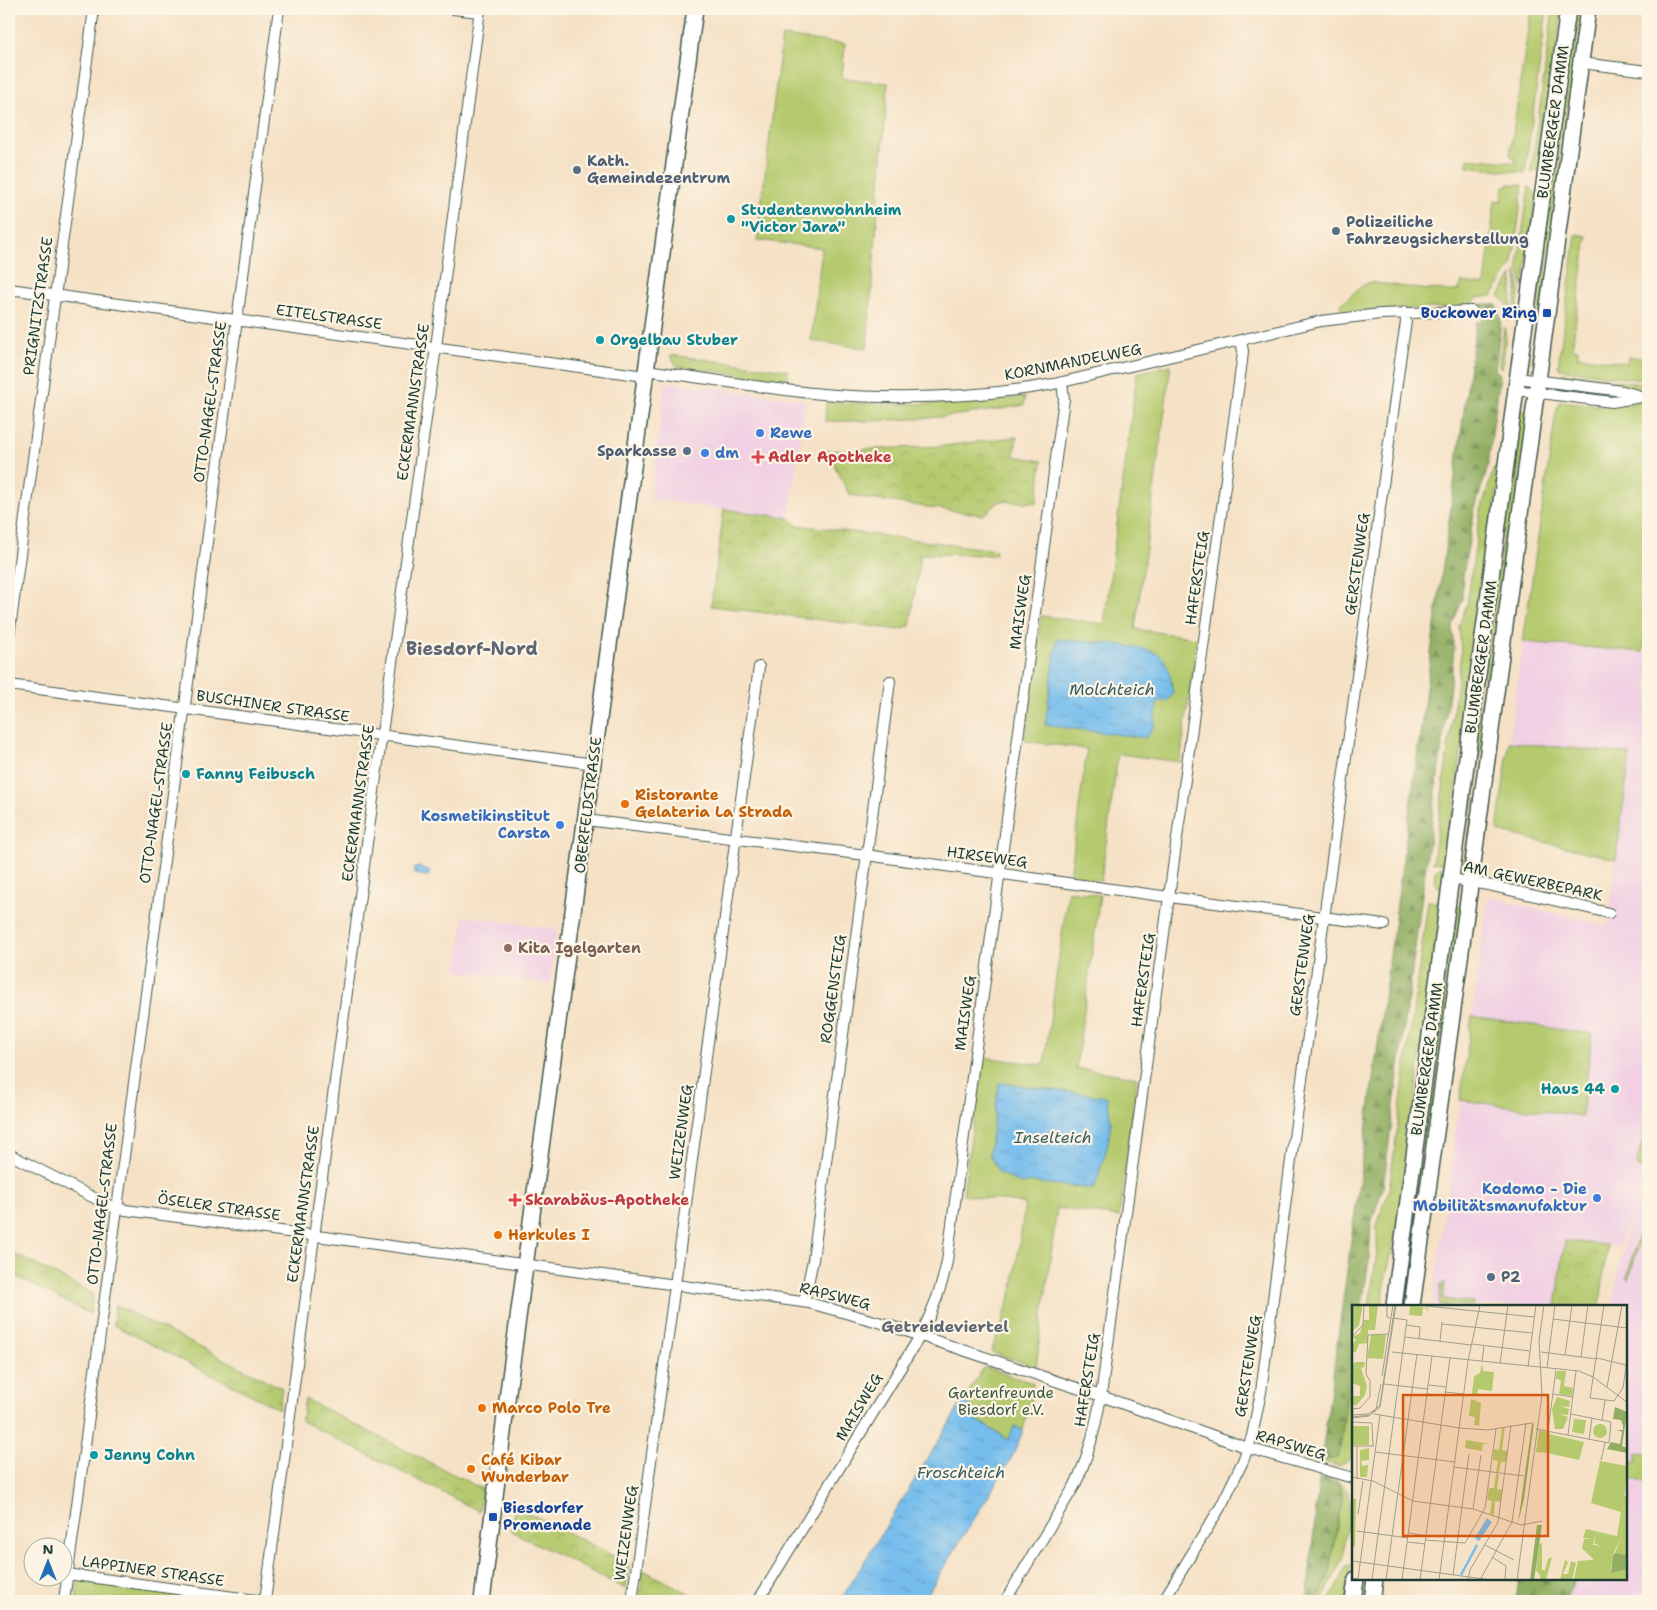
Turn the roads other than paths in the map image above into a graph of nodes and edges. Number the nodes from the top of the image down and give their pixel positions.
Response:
1 (94, 9) edge
2 (279, 9) edge
3 (453, 9) edge
4 (695, 9) edge
5 (1568, 9) edge
6 (1588, 9) edge
7 (480, 11) edge
8 (1582, 63) junction
9 (1648, 72) edge
10 (9, 289) edge
11 (55, 296) junction
12 (1472, 310) dead end
13 (1405, 312) junction
14 (237, 320) junction
15 (1241, 340) junction
16 (436, 347) junction
17 (646, 373) junction
18 (1062, 382) junction
19 (1516, 384) junction
20 (1537, 386) junction
21 (1645, 397) edge
22 (9, 636) edge
23 (760, 667) dead end
24 (890, 681) dead end
25 (9, 685) edge
26 (184, 708) junction
27 (382, 735) junction
28 (594, 764) junction
29 (586, 820) junction
30 (735, 840) junction
31 (866, 855) junction
32 (1000, 874) junction
33 (1451, 879) junction
34 (1471, 882) junction
35 (1169, 898) junction
36 (1609, 913) dead end
37 (1324, 918) junction
38 (1384, 925) dead end
39 (9, 1154) edge
40 (116, 1208) junction
41 (314, 1235) junction
42 (526, 1264) junction
43 (676, 1284) junction
44 (804, 1302) junction
45 (1394, 1305) edge
46 (1412, 1305) edge
47 (920, 1336) junction
48 (1101, 1396) junction
49 (1248, 1448) junction
50 (1352, 1478) edge
51 (72, 1538) edge
52 (72, 1575) edge
53 (1356, 1580) edge
54 (1375, 1580) edge
55 (65, 1588) edge
56 (64, 1601) edge
57 (264, 1601) edge
58 (482, 1601) edge
59 (632, 1601) edge
60 (758, 1601) edge
61 (1005, 1601) edge
62 (1163, 1601) edge
63 (1353, 1601) edge
64 (1372, 1601) edge

1 - 11 street, PRIGNITZSTRASSE
2 - 14 street, OTTO-NAGEL-STRASSE
3 - 7 street
4 - 17 main road, OBERFELDSTRASSE
5 - 19 main road, BLUMBERGER DAMM
6 - 8 main road, BLUMBERGER DAMM
7 - 16 street, ECKERMANNSTRASSE
8 - 9 street, BLUMBERGER DAMM
8 - 20 main road, BLUMBERGER DAMM
10 - 11 street, EITELSTRASSE
11 - 14 street, EITELSTRASSE
11 - 22 street, PRIGNITZSTRASSE
12 - 13 street, KORNMANDELWEG
13 - 15 street, KORNMANDELWEG
13 - 37 street, GERSTENWEG
14 - 16 street, EITELSTRASSE
14 - 26 street, OTTO-NAGEL-STRASSE
15 - 18 street, KORNMANDELWEG
15 - 35 street, HAFERSTEIG
16 - 17 street, EITELSTRASSE
16 - 27 street, ECKERMANNSTRASSE
17 - 18 street, KORNMANDELWEG
17 - 28 main road, OBERFELDSTRASSE
18 - 32 street, MAISWEG
19 - 20 street
19 - 33 main road, BLUMBERGER DAMM
20 - 21 street
20 - 34 main road, BLUMBERGER DAMM
23 - 30 street, WEIZENWEG
24 - 31 street, ROGGENSTEIG
25 - 26 street, BUSCHINER STRASSE
26 - 27 street, BUSCHINER STRASSE
26 - 40 street, OTTO-NAGEL-STRASSE
27 - 28 street, BUSCHINER STRASSE
27 - 41 street, ECKERMANNSTRASSE
28 - 29 main road, OBERFELDSTRASSE
29 - 30 street, HIRSEWEG
29 - 42 main road, OBERFELDSTRASSE
30 - 31 street, HIRSEWEG
30 - 43 street, WEIZENWEG
31 - 32 street, HIRSEWEG
31 - 44 street, ROGGENSTEIG
32 - 35 street, HIRSEWEG
32 - 47 street, MAISWEG
33 - 34 street, AM GEWERBEPARK
33 - 45 main road, BLUMBERGER DAMM
34 - 36 street, AM GEWERBEPARK
34 - 46 main road, BLUMBERGER DAMM
35 - 37 street, HIRSEWEG
35 - 48 street, HAFERSTEIG
37 - 38 street, HIRSEWEG
37 - 49 street, GERSTENWEG
39 - 40 street, ÖSELER STRASSE
40 - 41 street, ÖSELER STRASSE
40 - 51 street, OTTO-NAGEL-STRASSE
41 - 42 street, ÖSELER STRASSE
41 - 57 street, ECKERMANNSTRASSE
42 - 43 street, RAPSWEG
42 - 58 main road, OBERFELDSTRASSE
43 - 44 street, RAPSWEG
43 - 59 street, WEIZENWEG
44 - 47 street, RAPSWEG
47 - 48 street, RAPSWEG
47 - 60 street, MAISWEG
48 - 49 street, RAPSWEG
48 - 61 street, HAFERSTEIG
49 - 50 street, RAPSWEG
49 - 62 street, GERSTENWEG
52 - 57 street, LAPPINER STRASSE
53 - 63 main road
54 - 64 main road
55 - 56 street, OTTO-NAGEL-STRASSE

